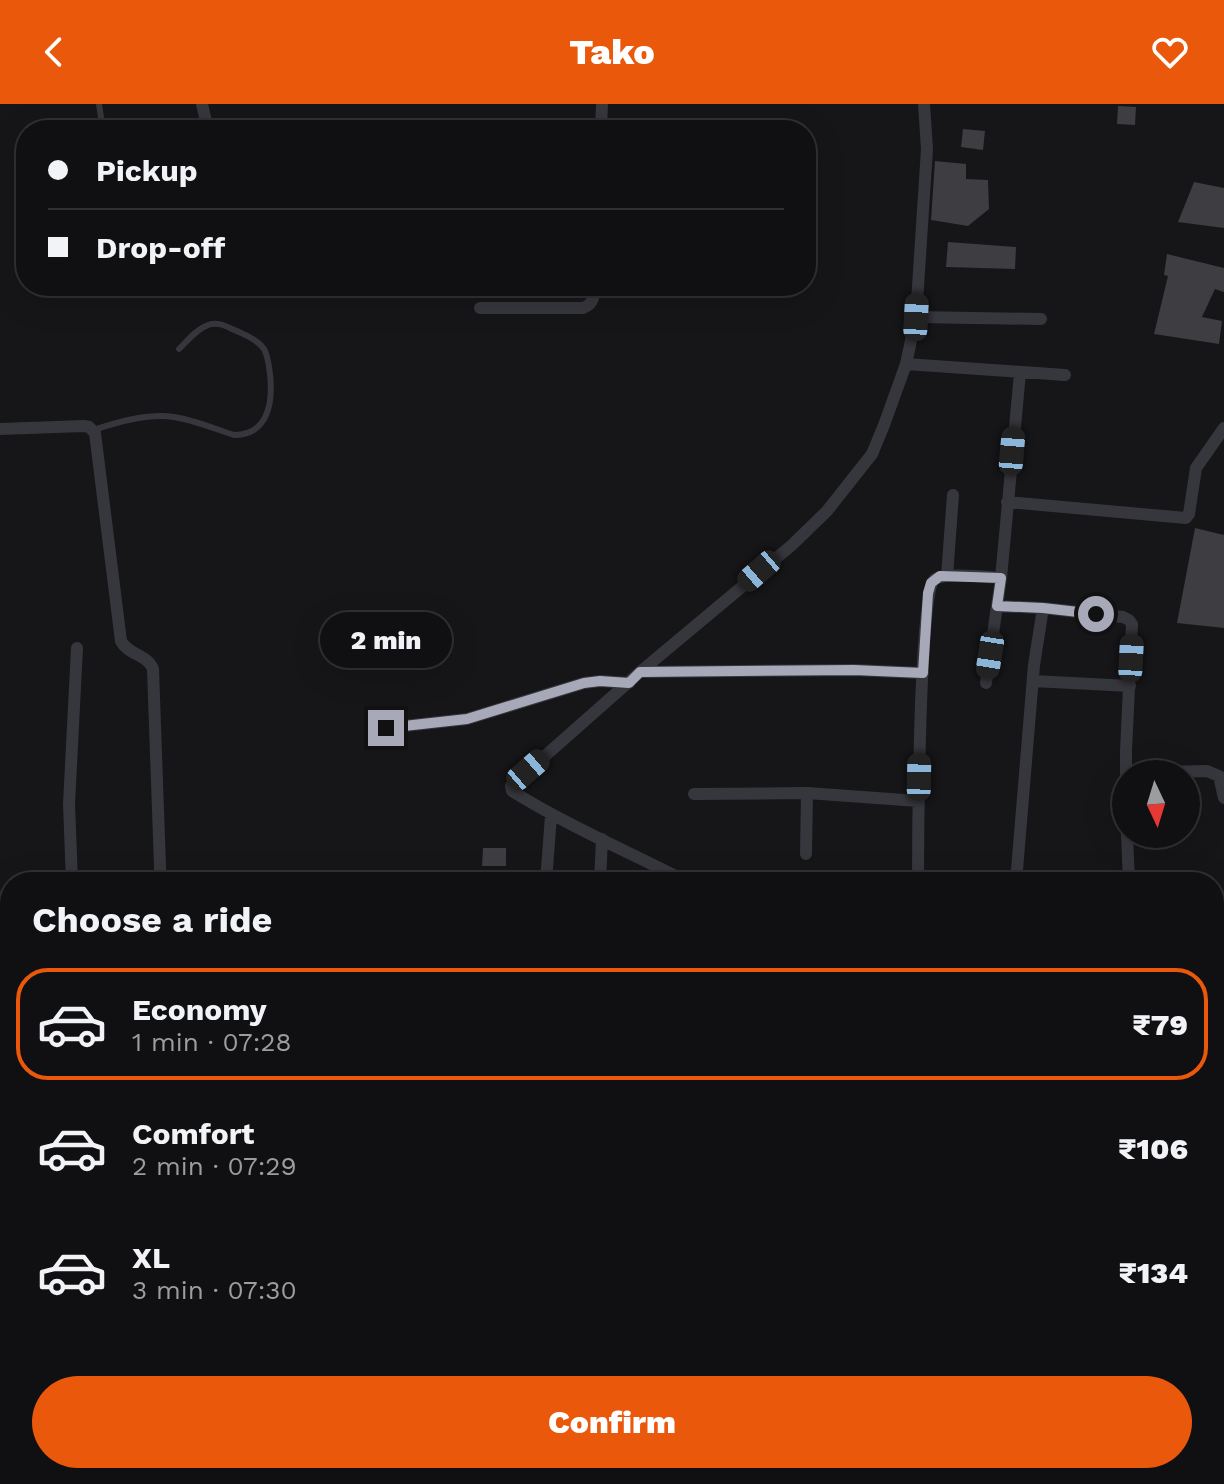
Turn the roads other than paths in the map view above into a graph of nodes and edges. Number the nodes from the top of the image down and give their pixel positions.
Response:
1 (924, 104) edge
2 (593, 296) edge
3 (480, 308) dead end
4 (916, 317) junction
5 (1041, 319) dead end
6 (179, 349) dead end
7 (906, 364) junction
8 (1020, 373) junction
9 (1065, 375) dead end
10 (1224, 428) edge
11 (0, 429) edge
12 (93, 430) junction
13 (953, 495) dead end
14 (1007, 502) junction
15 (947, 576) junction
16 (1001, 578) junction
17 (997, 606) junction
18 (1043, 608) junction
19 (77, 648) dead end
20 (640, 672) junction
21 (923, 673) junction
22 (1033, 681) junction
23 (629, 683) junction
24 (986, 683) dead end
25 (1130, 686) junction
26 (386, 728) dead end
27 (1127, 760) edge
28 (1200, 771) edge
29 (807, 793) junction
30 (694, 794) dead end
31 (1224, 798) edge
32 (918, 801) junction
33 (551, 815) junction
34 (602, 839) junction
35 (1128, 848) edge
36 (806, 854) dead end
37 (72, 872) edge
38 (160, 872) edge
39 (547, 872) edge
40 (600, 872) edge
41 (667, 872) edge
42 (918, 872) edge
43 (1017, 872) edge
44 (1129, 872) edge

1 - 4 street
2 - 3 street
4 - 5 street
4 - 7 street
6 - 12 lane
7 - 8 street
7 - 20 street
8 - 9 street
8 - 14 street
10 - 14 street
11 - 12 street
12 - 38 street
13 - 15 street
14 - 16 street
15 - 16 street
15 - 21 street
16 - 17 street
17 - 18 street
17 - 24 street
18 - 22 street
18 - 25 street
19 - 37 street
20 - 21 street
20 - 23 street
21 - 32 street
22 - 25 street
22 - 43 street
23 - 26 street
23 - 33 street
25 - 27 street
28 - 31 street
29 - 30 street
29 - 32 street
29 - 36 street
32 - 42 street
33 - 34 street
33 - 39 street
34 - 40 street
34 - 41 street
35 - 44 street

